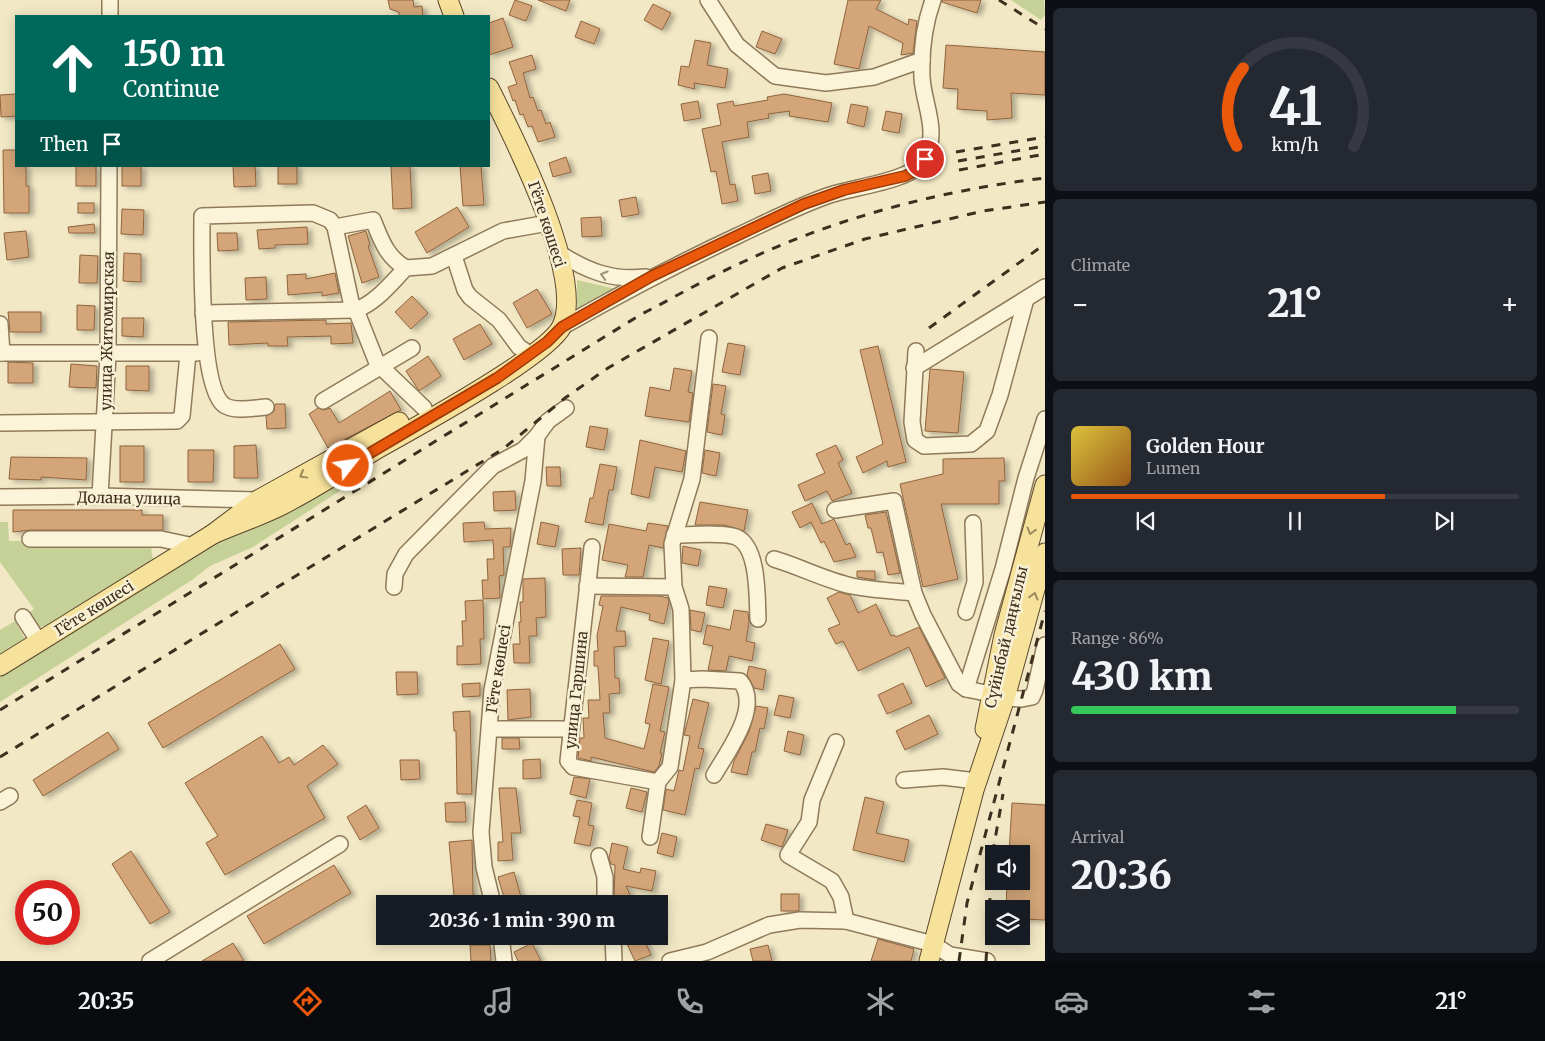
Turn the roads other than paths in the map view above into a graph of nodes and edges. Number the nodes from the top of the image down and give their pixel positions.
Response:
1 (110, 0) edge
2 (708, 0) edge
3 (933, 0) edge
4 (110, 15) edge
5 (922, 60) junction
6 (490, 90) edge
7 (109, 167) edge
8 (548, 223) junction
9 (335, 227) junction
10 (559, 253) junction
11 (454, 256) junction
12 (406, 268) junction
13 (652, 276) junction
14 (1045, 287) edge
15 (1026, 299) junction
16 (356, 310) junction
17 (203, 313) junction
18 (0, 324) edge
19 (562, 327) junction
20 (710, 338) dead end
21 (412, 348) dead end
22 (916, 351) dead end
23 (1, 353) edge
24 (206, 353) junction
25 (188, 354) junction
26 (108, 355) junction
27 (531, 355) junction
28 (381, 367) junction
29 (914, 368) junction
30 (323, 401) dead end
31 (266, 407) dead end
32 (424, 408) junction
33 (566, 408) dead end
34 (1045, 419) edge
35 (105, 420) junction
36 (0, 423) edge
37 (538, 436) junction
38 (1045, 485) edge
39 (100, 496) junction
40 (0, 497) edge
41 (258, 500) junction
42 (835, 510) dead end
43 (974, 523) dead end
44 (213, 534) junction
45 (674, 535) junction
46 (30, 539) dead end
47 (194, 546) junction
48 (592, 547) dead end
49 (1045, 553) edge
50 (774, 559) dead end
51 (976, 567) junction
52 (1003, 569) junction
53 (587, 586) junction
54 (394, 587) dead end
55 (674, 587) junction
56 (914, 593) junction
57 (966, 612) dead end
58 (23, 616) dead end
59 (758, 619) dead end
60 (1013, 638) junction
61 (39, 642) junction
62 (1045, 645) edge
63 (0, 666) edge
64 (682, 680) junction
65 (966, 689) junction
66 (998, 696) junction
67 (490, 729) junction
68 (571, 729) junction
69 (836, 742) dead end
70 (714, 775) dead end
71 (904, 780) dead end
72 (658, 782) junction
73 (975, 786) junction
74 (650, 838) dead end
75 (340, 844) dead end
76 (600, 856) dead end
77 (491, 895) edge
78 (605, 895) edge
79 (846, 921) junction
80 (502, 945) edge
81 (613, 945) edge
82 (931, 953) edge
83 (155, 960) edge
84 (504, 961) edge
85 (614, 961) edge
86 (670, 961) edge
87 (987, 961) edge

1 - 4 street
2 - 5 street
3 - 5 street
5 - 13 street
6 - 8 main road, Гёте көшесі
7 - 26 street, улица Житомирская
8 - 10 main road, Гёте көшесі
8 - 11 street
9 - 12 street
9 - 16 street
9 - 17 street
13 -> 10 street
10 - 19 main road, Гёте көшесі
11 - 12 street
11 - 27 street
12 - 16 street
13 - 19 street
14 - 15 street
15 - 29 street
15 - 29 street
16 - 17 street
16 - 28 street
17 - 24 street
18 - 23 street
19 - 27 main road, Гёте көшесі
20 - 45 street
21 - 28 street
22 - 29 street
23 - 26 street
24 - 25 street
24 - 31 street
25 - 26 street
25 - 35 street
26 - 35 street, улица Житомирская
27 - 32 main road, Гёте көшесі
27 - 44 main road, Гёте көшесі
28 - 30 street
28 - 32 street
32 -> 41 main road, Гёте көшесі
33 - 37 street
34 - 52 street
35 - 36 street
35 - 39 street, улица Житомирская
37 - 54 street
37 - 67 street, Гёте көшесі
38 -> 60 main road, Сүйінбай даңғылы
39 - 40 street, Долана улица
39 - 41 street, Долана улица
41 - 44 main road, Гёте көшесі
42 - 56 street
43 - 51 street
44 - 47 main road, Гёте көшесі
45 - 55 street
45 - 59 street
46 - 47 street
47 - 61 main road, Гёте көшесі
48 - 53 street, улица Гаршина
60 -> 49 main road, Сүйінбай даңғылы
50 - 56 street
51 - 52 street
51 - 57 street
52 - 65 street
53 - 55 street
53 - 68 street, улица Гаршина
55 - 64 street
56 - 65 street
58 - 61 street
60 - 66 main road, Сүйінбай даңғылы
61 - 63 main road, Гёте көшесі
62 - 66 street
64 - 70 street
64 - 72 street
65 - 66 street
66 - 73 main road, Сүйінбай даңғылы
67 - 68 street
67 - 77 street, Гёте көшесі
68 - 72 street, улица Гаршина
69 - 79 street
71 - 73 street
72 - 74 street
73 - 82 main road, Сүйінбай даңғылы
75 - 83 street
76 - 78 street
79 - 82 street
79 - 86 street
80 - 84 street
81 - 85 street
82 - 87 street

